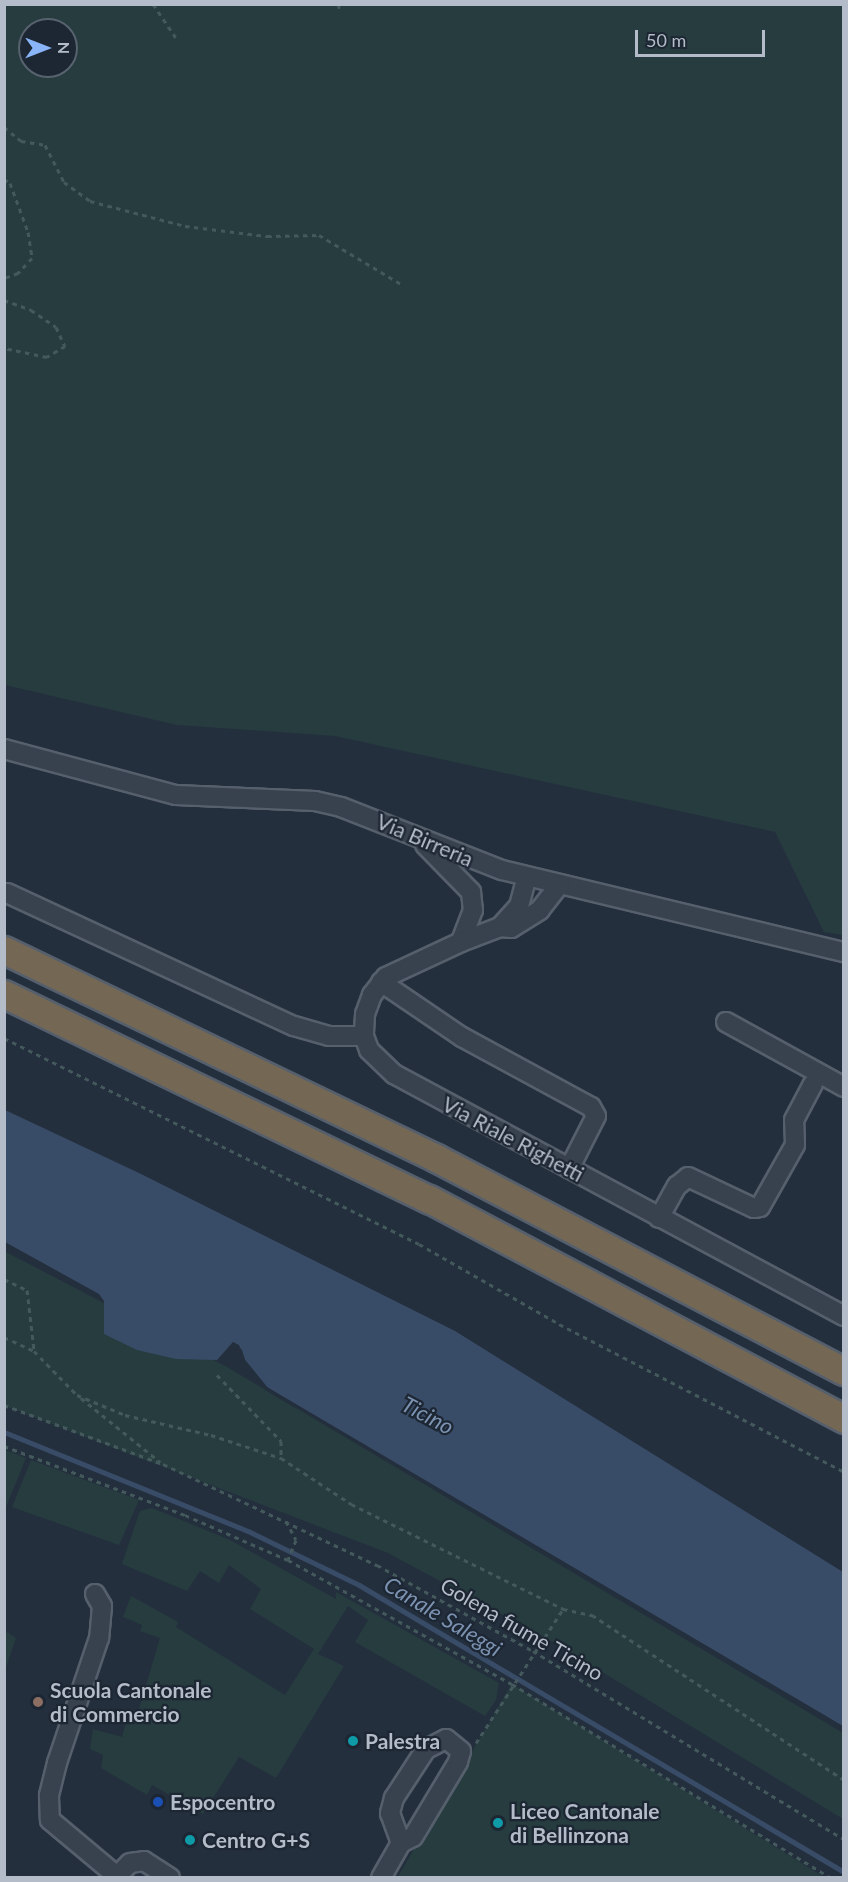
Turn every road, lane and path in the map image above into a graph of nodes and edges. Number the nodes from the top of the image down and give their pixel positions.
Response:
1 (153, 4) edge
2 (338, 4) edge
3 (340, 10) dead end
4 (176, 38) dead end
5 (4, 127) edge
6 (4, 179) edge
7 (4, 278) edge
8 (401, 284) dead end
9 (4, 300) edge
10 (4, 348) edge
11 (4, 749) edge
12 (418, 838) junction
13 (527, 878) junction
14 (560, 884) junction
15 (7, 893) dead end
16 (500, 927) junction
17 (460, 942) junction
18 (4, 950) edge
19 (843, 952) edge
20 (381, 982) junction
21 (4, 994) edge
22 (726, 1022) dead end
23 (364, 1035) junction
24 (4, 1038) edge
25 (813, 1084) dead end
26 (843, 1087) edge
27 (569, 1169) junction
28 (659, 1218) junction
29 (4, 1279) edge
30 (843, 1316) edge
31 (4, 1337) edge
32 (34, 1351) junction
33 (843, 1371) edge
34 (217, 1375) dead end
35 (77, 1395) junction
36 (4, 1405) edge
37 (843, 1419) edge
38 (4, 1446) edge
39 (281, 1458) junction
40 (163, 1464) junction
41 (843, 1472) edge
42 (285, 1520) junction
43 (289, 1558) junction
44 (95, 1594) dead end
45 (563, 1610) junction
46 (533, 1651) junction
47 (512, 1684) junction
48 (461, 1751) junction
49 (843, 1780) edge
50 (843, 1839) edge
51 (401, 1843) junction
52 (116, 1877) edge
53 (170, 1878) edge
54 (381, 1878) edge
55 (831, 1878) edge

1 - 4 path
2 - 3 path
5 - 8 path
6 - 7 path
9 - 10 path
11 - 12 street, Via Birreria
12 - 13 street, Via Birreria
12 - 17 street
13 - 14 street, Via Birreria
13 - 16 street
14 - 16 street
14 - 19 street, Via Birreria
15 - 23 street
16 - 17 street
17 - 20 street
18 - 33 highway
20 - 23 street
20 - 27 street
21 - 37 highway
22 - 26 street
23 - 27 street, Via Riale Righetti
24 - 41 path
25 - 28 street
27 - 28 street, Via Riale Righetti
28 - 30 street, Via Riale Righetti
29 - 32 path
31 - 32 path
32 - 35 path
34 - 39 path
35 - 39 path
35 - 40 path
36 - 40 path, Golena fiume Ticino
38 - 43 path
39 - 45 path
40 - 42 path, Golena fiume Ticino
42 - 43 path
42 - 46 path, Golena fiume Ticino
43 - 47 path
44 - 52 street
45 - 46 path
45 - 49 path
46 - 47 path
46 - 50 path, Golena fiume Ticino
47 - 48 path
47 - 55 path
48 - 51 street
48 - 51 street
51 - 54 street
52 - 53 street

